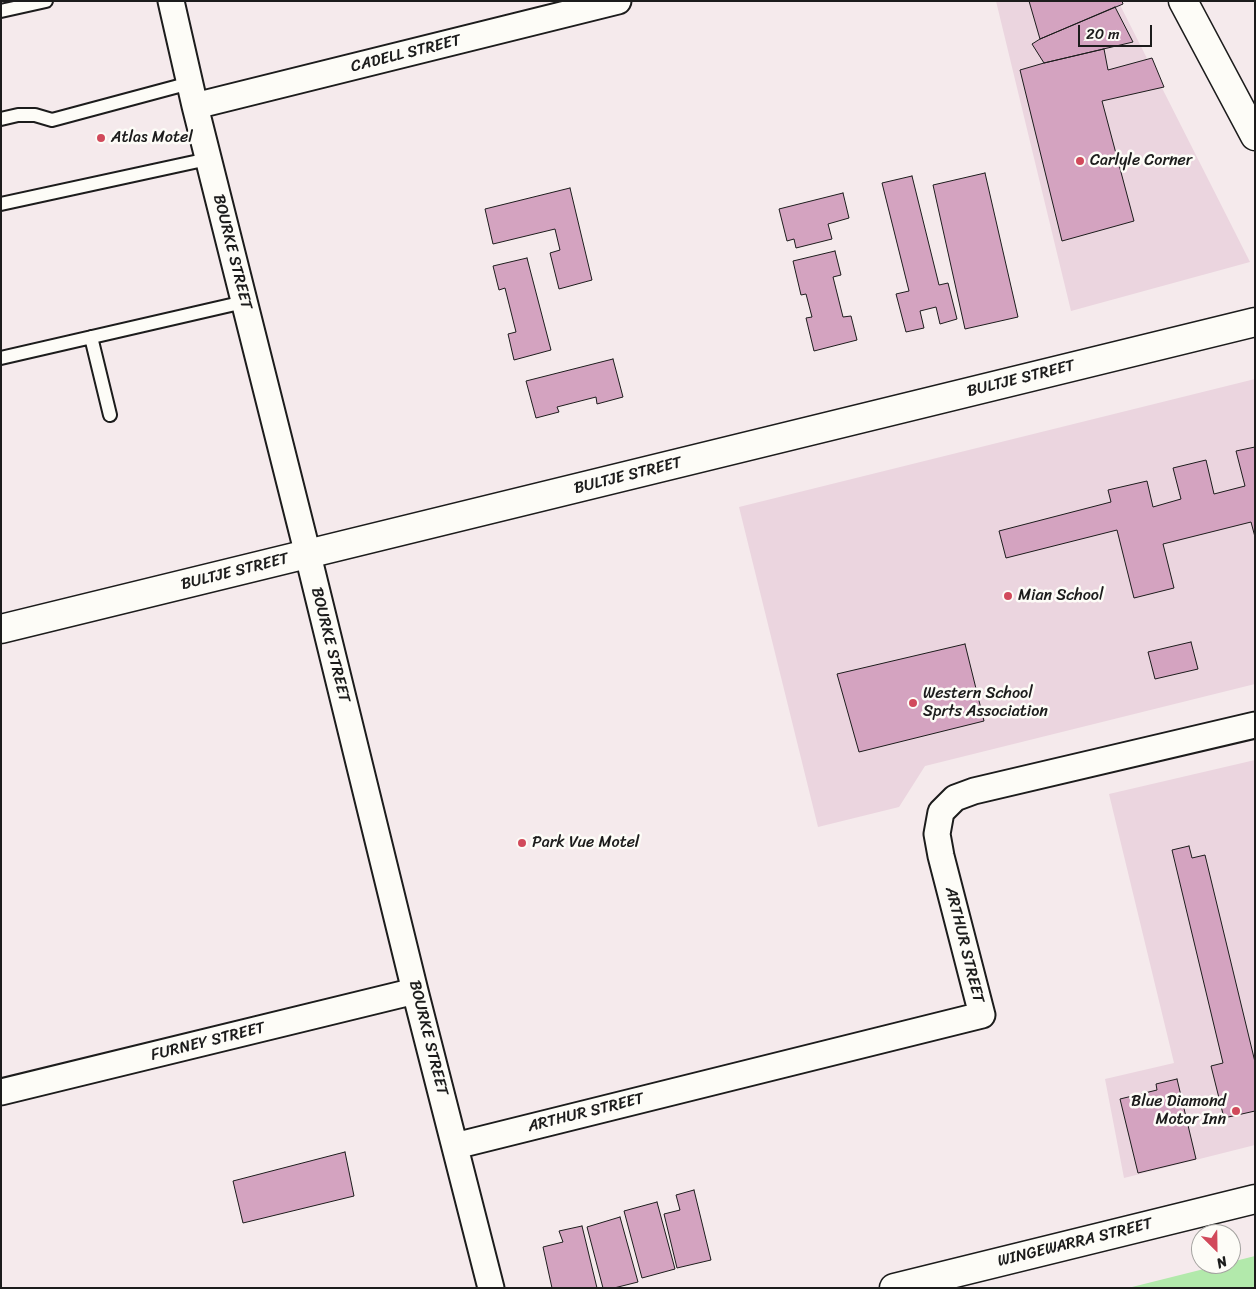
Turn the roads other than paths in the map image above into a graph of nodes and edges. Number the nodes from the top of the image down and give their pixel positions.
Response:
1 (46, 1) edge
2 (171, 1) edge
3 (618, 1) edge
4 (1183, 1) edge
5 (1, 11) edge
6 (192, 95) junction
7 (1, 119) edge
8 (1255, 136) edge
9 (208, 159) junction
10 (1, 204) edge
11 (244, 302) junction
12 (1255, 322) edge
13 (91, 337) junction
14 (1, 358) edge
15 (110, 415) dead end
16 (308, 554) junction
17 (1, 629) edge
18 (1255, 725) edge
19 (415, 991) junction
20 (1, 1092) edge
21 (455, 1146) junction
22 (1255, 1199) edge
23 (490, 1288) edge
24 (894, 1288) edge

1 - 5 lane
2 - 6 street, BOURKE STREET
3 - 6 street, CADELL STREET
4 - 8 street
6 - 7 lane
6 - 9 street, BOURKE STREET
9 - 10 lane
9 - 11 street, BOURKE STREET
11 - 13 lane
11 - 16 street, BOURKE STREET
12 - 16 street, BULTJE STREET
13 - 14 lane
13 - 15 lane
16 - 17 street, BULTJE STREET
16 - 19 street, BOURKE STREET
18 - 21 street, ARTHUR STREET
19 - 20 street, FURNEY STREET
19 - 21 street, BOURKE STREET
21 - 23 street, BOURKE STREET
22 - 24 street, WINGEWARRA STREET

